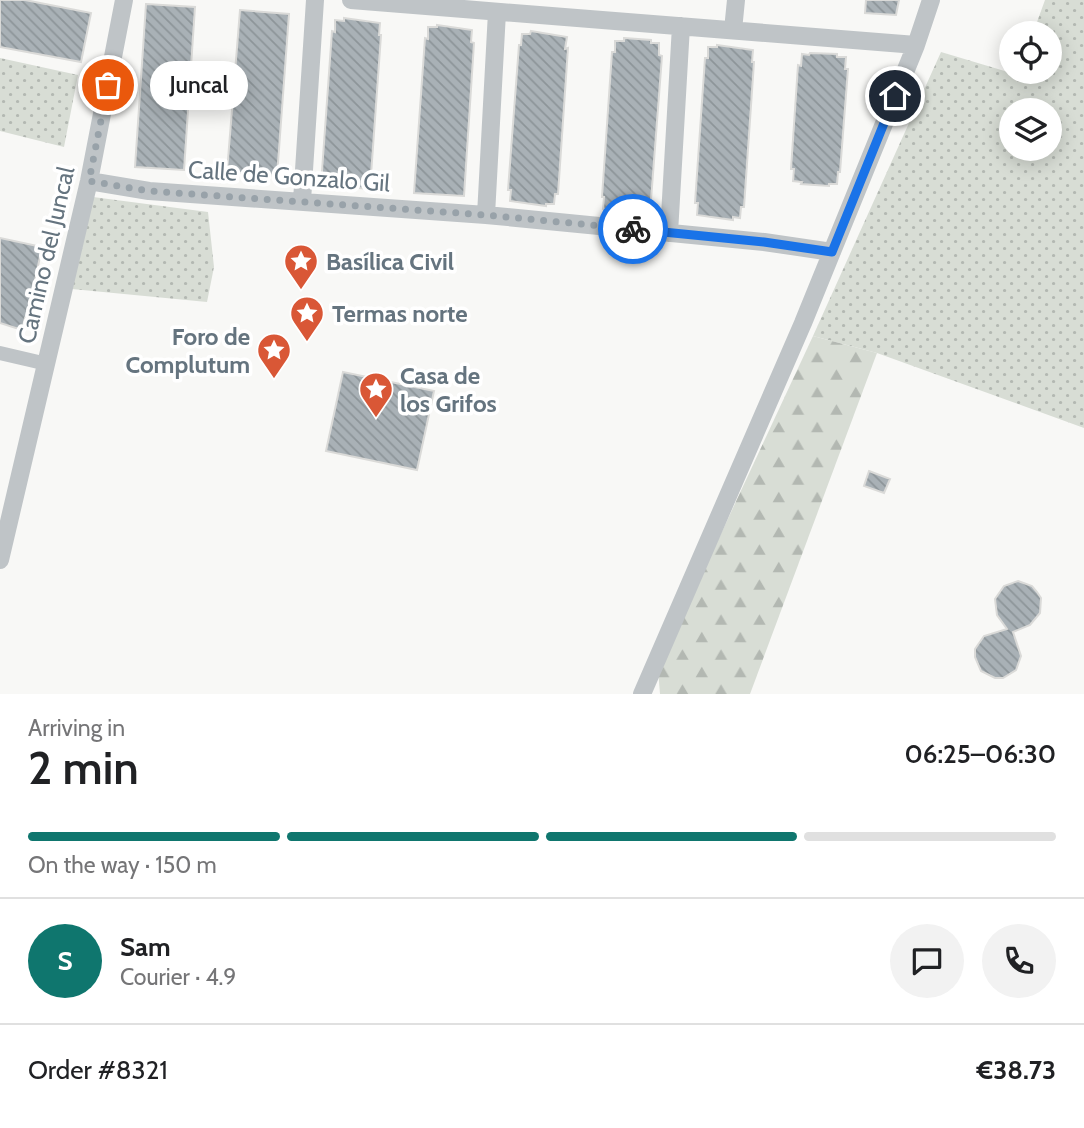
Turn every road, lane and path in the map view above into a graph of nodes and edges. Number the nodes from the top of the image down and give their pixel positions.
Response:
1 (124, 0) edge
2 (315, 0) edge
3 (351, 0) edge
4 (736, 0) edge
5 (931, 0) edge
6 (370, 1) edge
7 (497, 12) junction
8 (681, 26) junction
9 (733, 30) junction
10 (916, 45) junction
11 (89, 181) junction
12 (302, 201) junction
13 (486, 215) junction
14 (669, 233) junction
15 (832, 252) junction
16 (0, 354) edge
17 (47, 364) junction
18 (0, 560) edge
19 (642, 694) edge

1 - 11 street, Camino del Juncal
2 - 12 street
3 - 6 street
4 - 9 street
5 - 10 street
6 - 7 street
7 - 8 street
7 - 13 street
8 - 9 street
8 - 14 street
9 - 10 street
10 - 15 street
11 - 12 street, Calle de Gonzalo Gil
11 - 17 street, Camino del Juncal
12 - 13 street, Calle de Gonzalo Gil
13 - 14 street, Calle de Gonzalo Gil
14 - 15 street
15 - 19 street
16 - 17 street
17 - 18 street, Camino del Juncal

